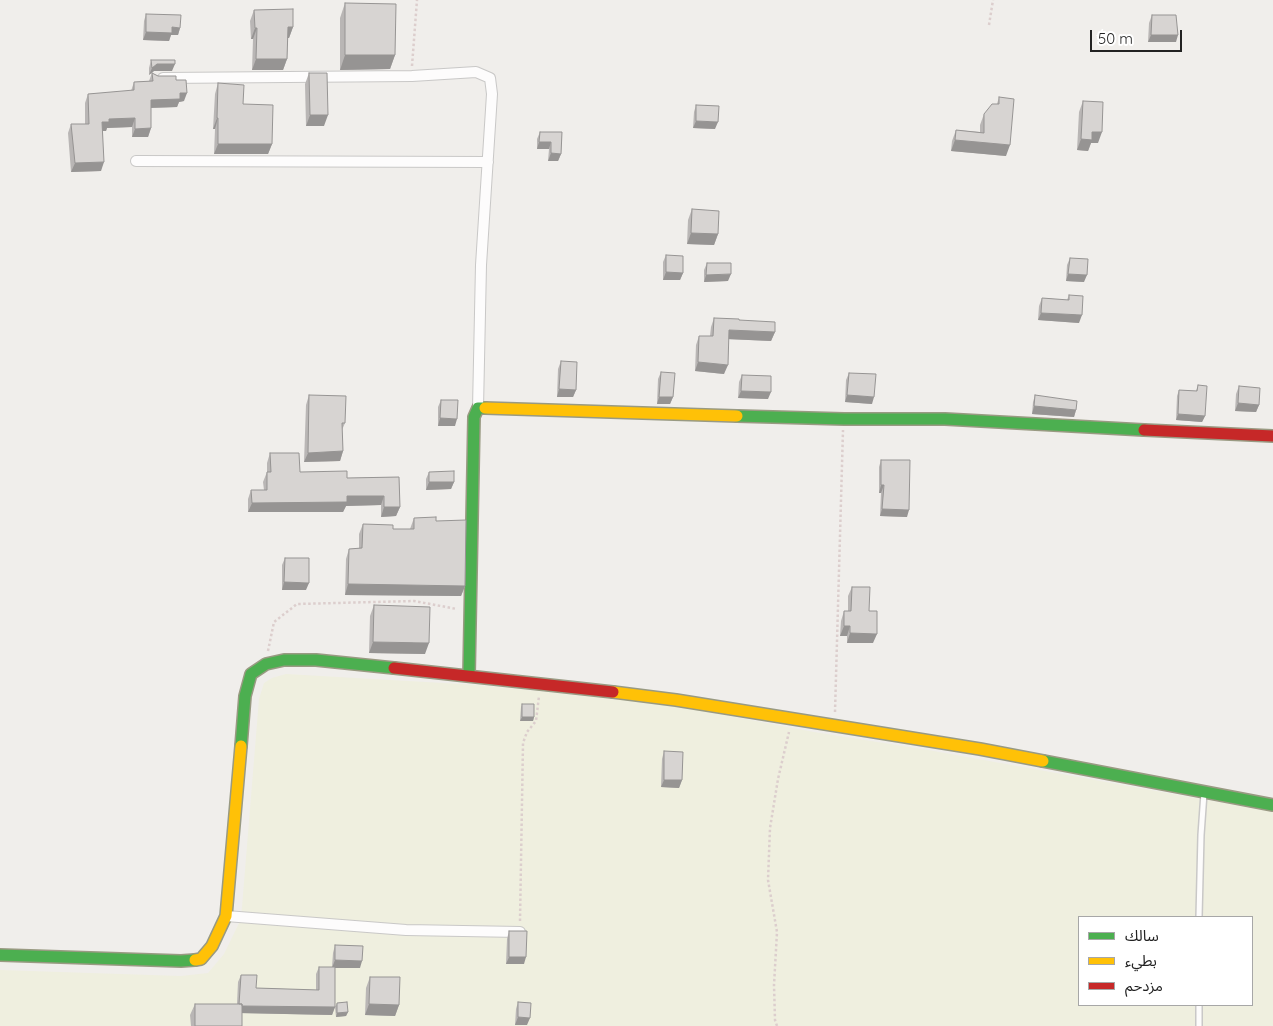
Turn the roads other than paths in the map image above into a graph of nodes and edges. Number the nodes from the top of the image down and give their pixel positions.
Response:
1 (155, 78) edge
2 (136, 162) dead end
3 (488, 162) junction
4 (478, 408) junction
5 (1273, 436) edge
6 (469, 675) junction
7 (1204, 792) junction
8 (1273, 805) edge
9 (226, 916) junction
10 (1199, 916) edge
11 (520, 932) edge
12 (0, 955) edge
13 (1199, 1006) edge
14 (1199, 1026) edge

1 - 3 street
2 - 3 street
3 - 4 street
4 - 5 street
4 - 6 street
6 - 7 street
6 - 9 street
7 - 8 street
7 - 10 lane
9 - 11 street
9 - 12 street
13 - 14 lane

